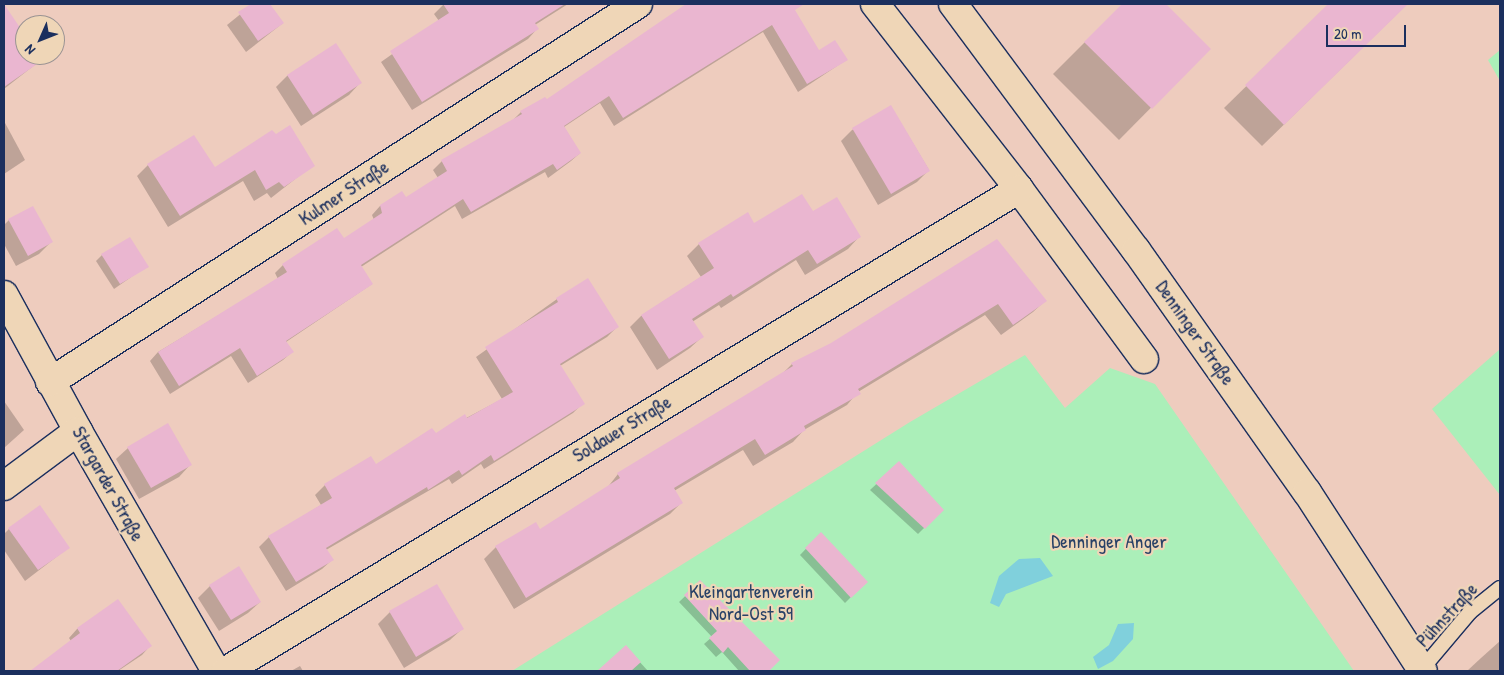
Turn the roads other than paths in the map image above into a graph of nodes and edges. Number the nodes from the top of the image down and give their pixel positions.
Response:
1 (638, 4) edge
2 (875, 4) edge
3 (952, 4) edge
4 (1019, 189) junction
5 (4, 295) edge
6 (1144, 359) dead end
7 (50, 382) junction
8 (78, 432) junction
9 (4, 486) edge
10 (1500, 588) edge
11 (1423, 670) edge
12 (216, 671) edge
13 (226, 671) edge

1 - 7 street, Kulmer Straße
2 - 4 street
3 - 11 street, Denninger Straße
4 - 6 street
4 - 13 street, Soldauer Straße
5 - 7 street, Stargarder Straße
7 - 8 street, Stargarder Straße
8 - 9 street
8 - 12 street, Stargarder Straße
10 - 11 lane, Pühnstraße

